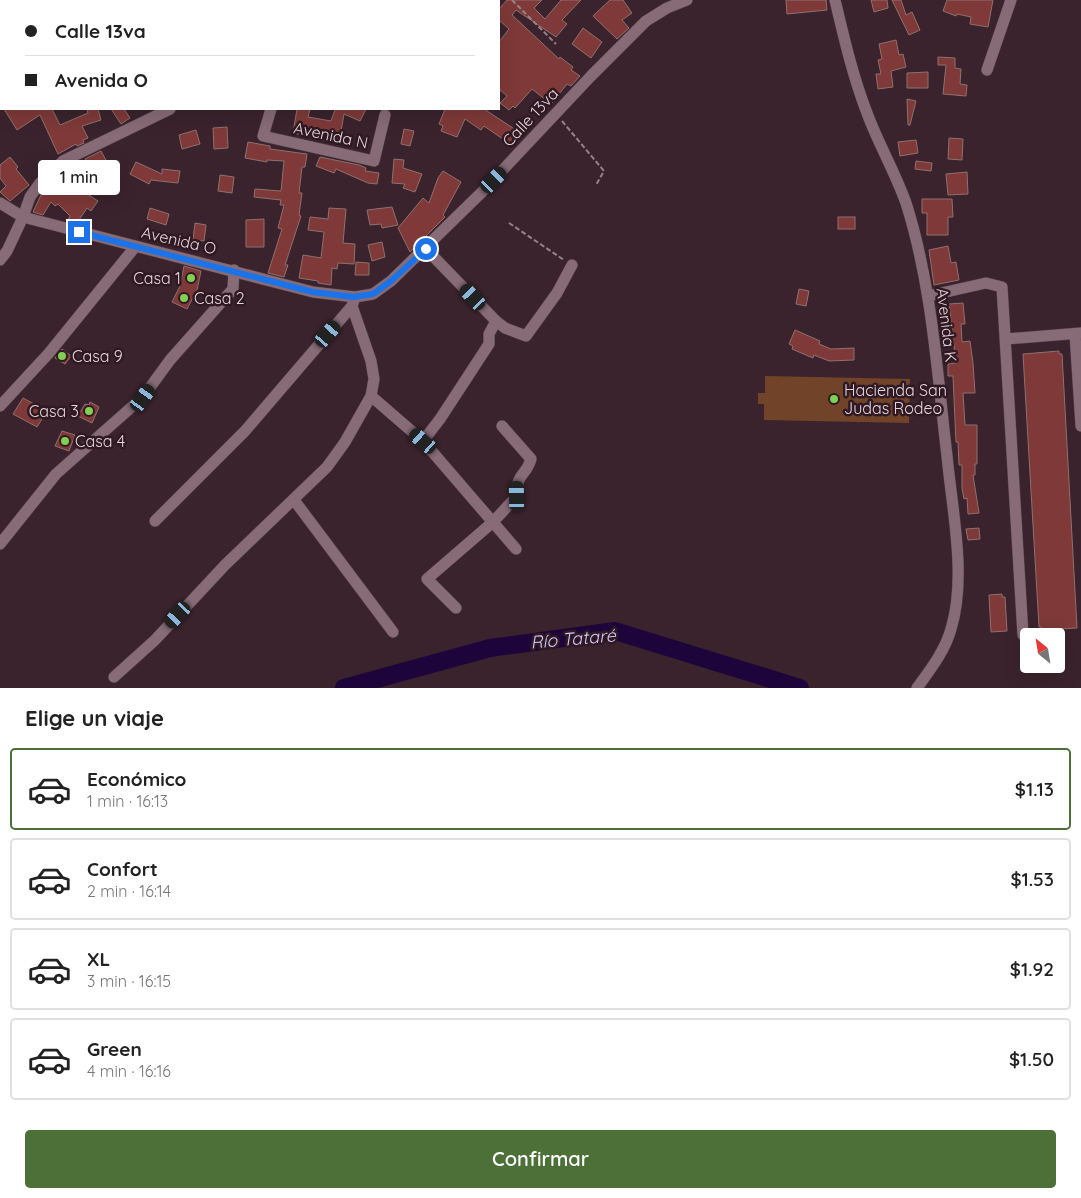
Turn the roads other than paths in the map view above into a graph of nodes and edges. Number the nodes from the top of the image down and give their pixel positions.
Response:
1 (687, 0) edge
2 (834, 0) edge
3 (1011, 0) edge
4 (987, 70) dead end
5 (168, 110) edge
6 (271, 110) edge
7 (385, 115) dead end
8 (0, 203) edge
9 (23, 217) junction
10 (135, 247) junction
11 (426, 249) junction
12 (0, 260) edge
13 (572, 265) road end
14 (234, 270) junction
15 (928, 296) junction
16 (353, 302) junction
17 (496, 321) junction
18 (1078, 333) edge
19 (1006, 339) junction
20 (371, 396) junction
21 (0, 406) edge
22 (502, 426) dead end
23 (1081, 426) edge
24 (423, 441) junction
25 (294, 500) junction
26 (155, 522) dead end
27 (493, 522) junction
28 (0, 544) edge
29 (516, 549) dead end
30 (456, 608) dead end
31 (1023, 628) edge
32 (393, 632) dead end
33 (114, 677) dead end
34 (917, 688) edge

1 - 11 street, Calle 13va
2 - 15 street, Avenida K
3 - 4 street
5 - 9 street
6 - 7 street, Avenida N
8 - 9 street, Avenida O
9 - 10 street, Avenida O
9 - 12 street
10 - 14 street, Avenida O
10 - 21 street
11 - 16 street, Calle 13va
11 - 17 street
13 - 17 street
14 - 16 street, Avenida O
14 - 28 street
15 - 19 street
15 - 34 street, Avenida K
16 - 20 street
16 - 26 street
17 - 24 street
18 - 19 street
18 - 23 street
19 - 31 street
20 - 24 street
20 - 25 street
22 - 27 street
24 - 27 street
25 - 32 street
25 - 33 street
27 - 29 street
27 - 30 street

